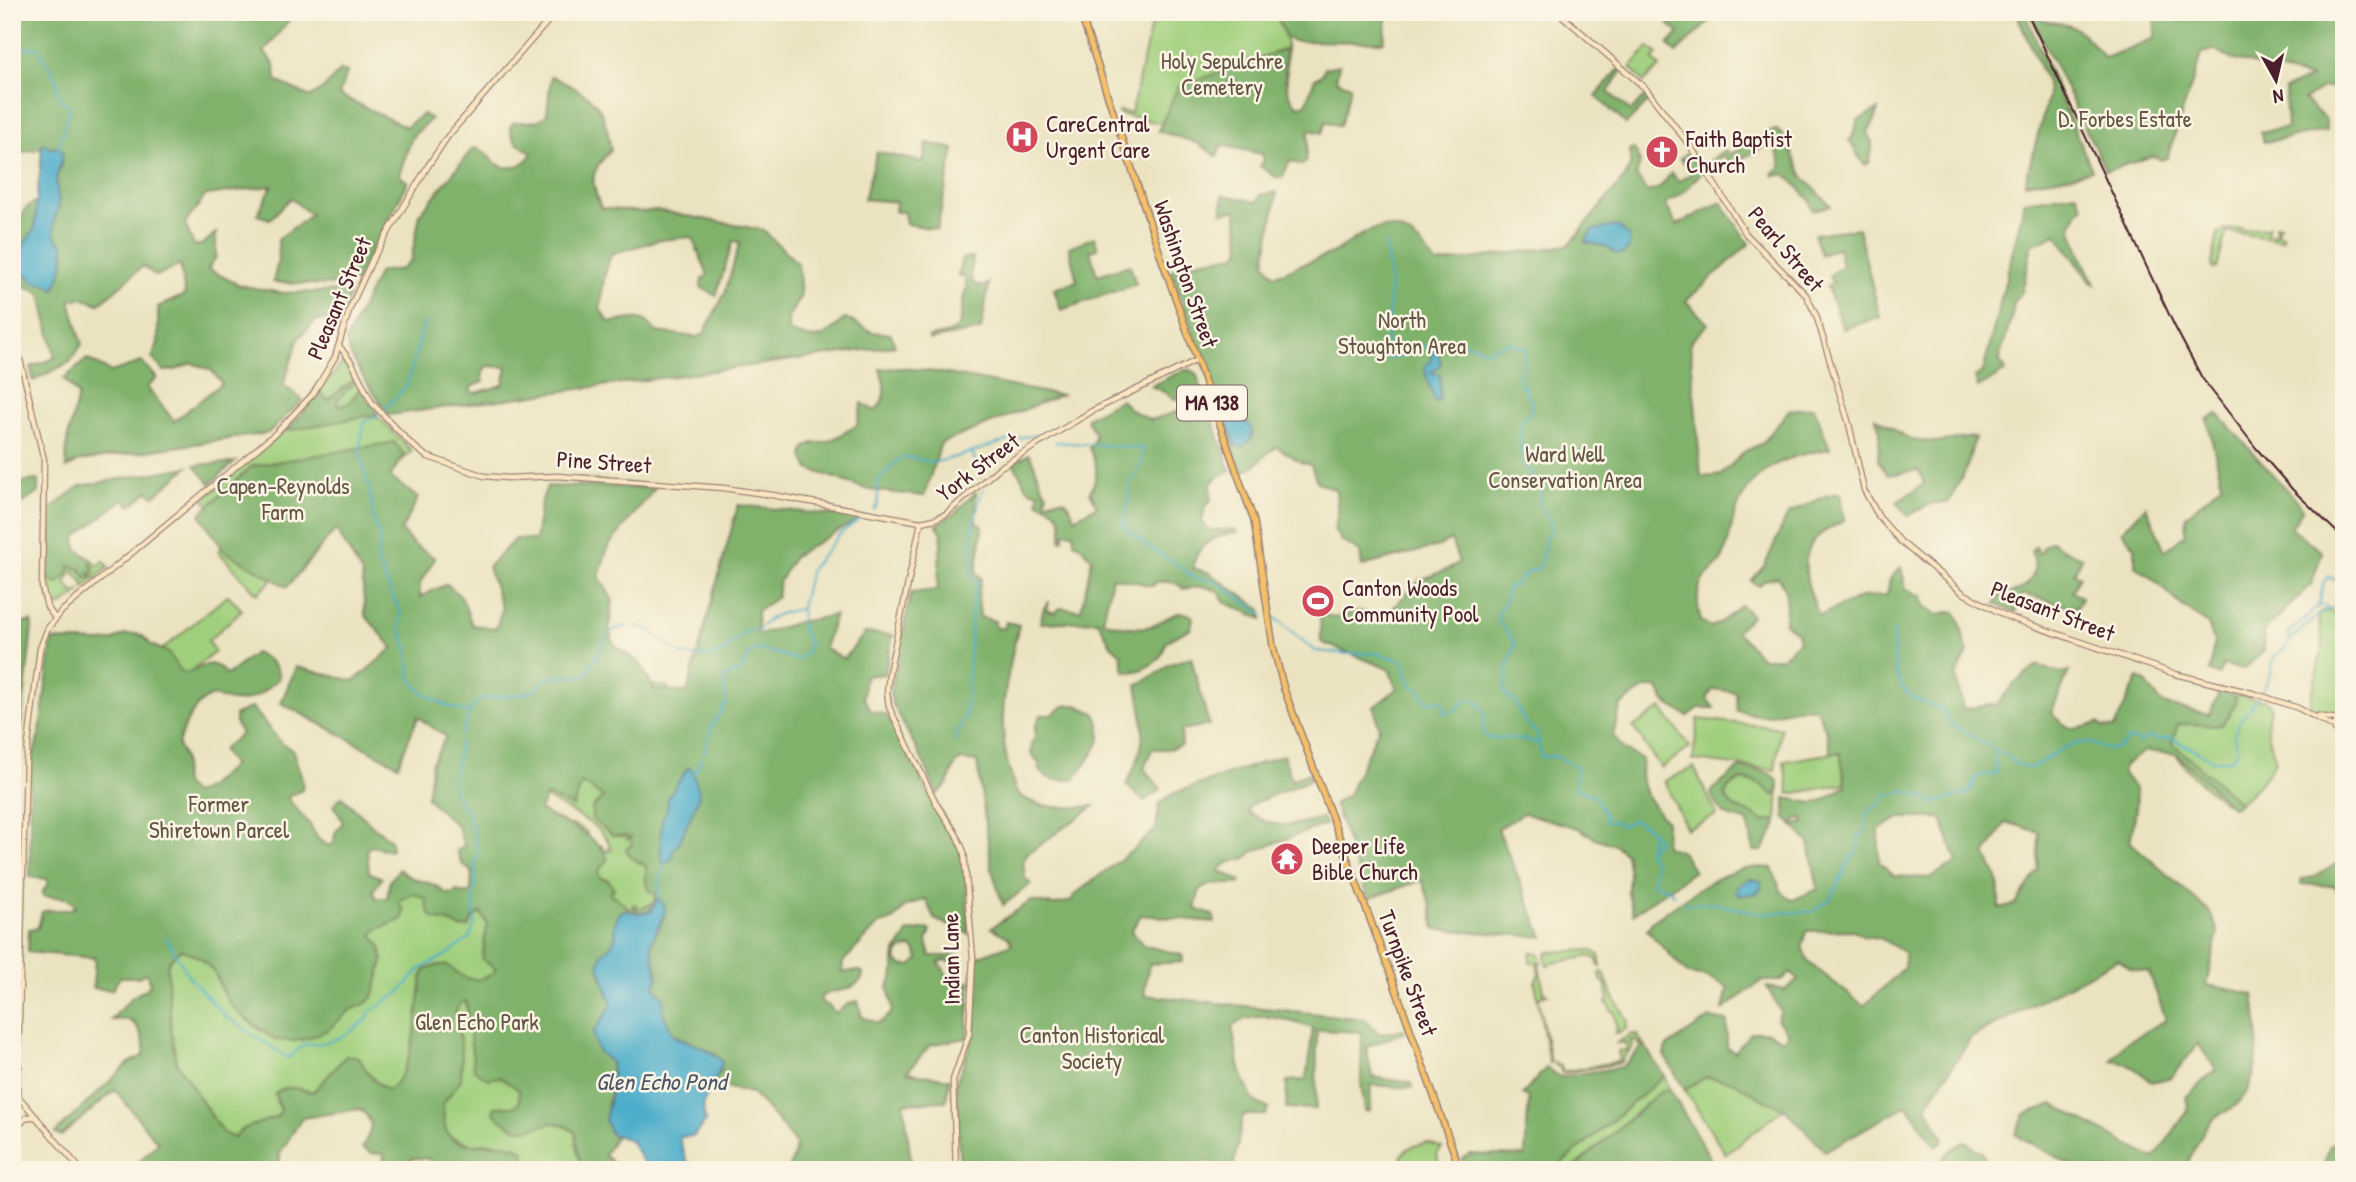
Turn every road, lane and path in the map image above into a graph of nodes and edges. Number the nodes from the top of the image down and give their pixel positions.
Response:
1 (556, 12) edge
2 (1558, 12) edge
3 (1079, 13) edge
4 (1819, 323) joint
5 (12, 326) edge
6 (339, 346) junction
7 (1197, 360) junction
8 (350, 361) junction
9 (333, 362) junction
10 (921, 522) junction
11 (1265, 589) joint
12 (55, 618) junction
13 (2316, 716) junction
14 (2341, 719) edge
15 (2334, 727) junction
16 (2344, 736) edge
17 (915, 758) joint
18 (19, 1066) junction
19 (12, 1074) edge
20 (12, 1089) edge
21 (18, 1096) junction
22 (37, 1118) junction
23 (18, 1126) junction
24 (15, 1170) edge
25 (81, 1170) edge
26 (956, 1170) edge
27 (1460, 1170) edge

1 - 6 main road, Pleasant Street
2 - 4 main road, Pearl Street
3 - 7 main road, Washington Street / MA 138
4 - 13 main road, Pleasant Street
5 - 12 main road
6 - 8 main road, Pine Street
6 - 9 main road, Pleasant Street
7 - 10 main road, York Street
7 - 11 main road, Washington Street / MA 138
8 - 9 main road
8 - 10 main road, Pine Street
9 - 12 main road, Pleasant Street
10 - 17 main road, York Street
11 - 27 main road, Turnpike Street / MA 138
12 - 18 main road
13 - 14 main road, Pleasant Street
13 - 15 main road, Pleasant Street
14 - 15 main road
15 - 16 main road, Pleasant Street
17 - 26 main road, Indian Lane
18 - 19 main road
18 - 21 main road
20 - 21 main road
21 - 22 main road
21 - 23 main road
22 - 23 main road
22 - 25 main road
23 - 24 main road

